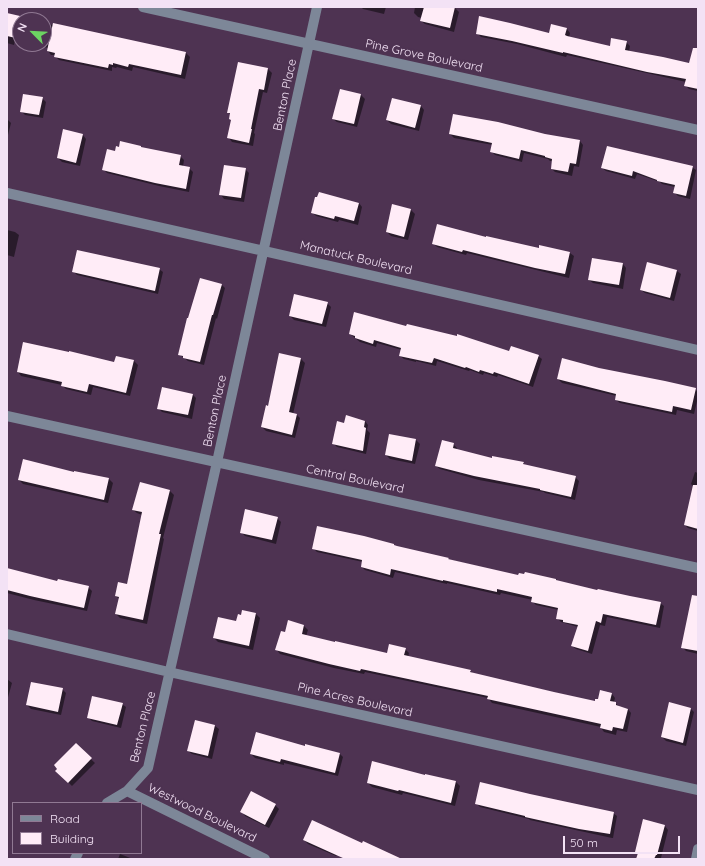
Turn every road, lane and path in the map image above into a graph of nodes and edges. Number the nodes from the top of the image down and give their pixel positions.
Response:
1 (144, 7) edge
2 (317, 7) edge
3 (309, 44) junction
4 (698, 130) edge
5 (7, 193) edge
6 (264, 250) junction
7 (698, 350) edge
8 (7, 416) edge
9 (217, 462) junction
10 (698, 568) edge
11 (7, 634) edge
12 (169, 672) junction
13 (698, 790) edge
14 (127, 791) junction
15 (109, 802) edge
16 (698, 849) edge
17 (265, 859) edge
18 (696, 859) edge

1 - 3 street, Pine Grove Boulevard
2 - 3 street, Benton Place
3 - 4 street, Pine Grove Boulevard
3 - 6 street, Benton Place
5 - 6 street, Manatuck Boulevard
6 - 7 street, Manatuck Boulevard
6 - 9 street, Benton Place
8 - 9 street, Central Boulevard
9 - 10 street, Central Boulevard
9 - 12 street, Benton Place
11 - 12 street, Pine Acres Boulevard
12 - 13 street, Pine Acres Boulevard
12 - 14 street, Benton Place
14 - 15 street, Benton Place
14 - 17 street, Westwood Boulevard
16 - 18 street

